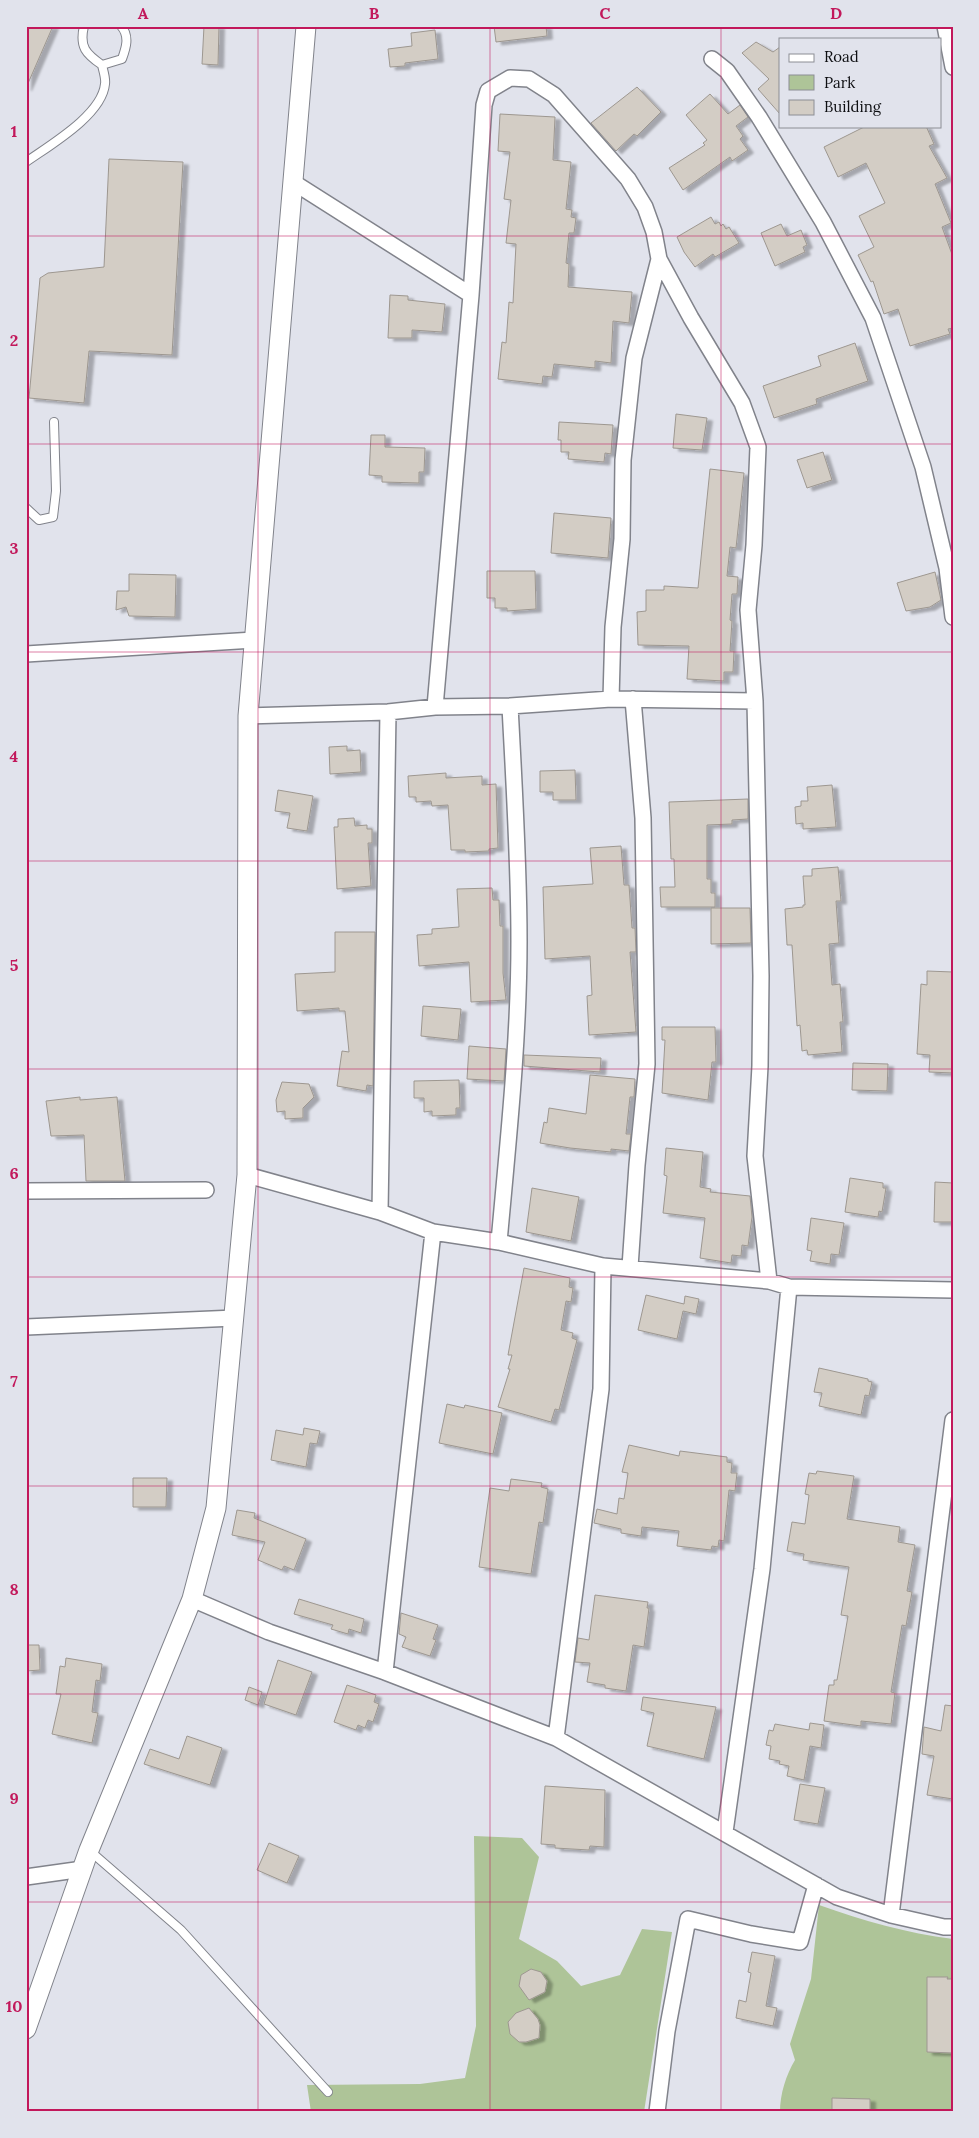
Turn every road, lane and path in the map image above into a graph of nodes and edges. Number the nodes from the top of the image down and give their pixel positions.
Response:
1 (84, 26) edge
2 (121, 26) edge
3 (306, 26) edge
4 (945, 26) edge
5 (712, 59) dead end
6 (102, 65) junction
7 (953, 67) edge
8 (26, 162) edge
9 (293, 182) junction
10 (659, 259) junction
11 (471, 295) junction
12 (54, 422) dead end
13 (26, 508) edge
14 (953, 617) edge
15 (254, 640) junction
16 (26, 654) edge
17 (611, 699) junction
18 (633, 699) junction
19 (755, 701) junction
20 (510, 706) junction
21 (435, 707) junction
22 (388, 712) junction
23 (248, 716) junction
24 (247, 1175) junction
25 (206, 1190) dead end
26 (26, 1192) edge
27 (380, 1212) junction
28 (433, 1232) junction
29 (499, 1242) junction
30 (603, 1266) junction
31 (630, 1267) junction
32 (769, 1281) junction
33 (789, 1287) junction
34 (953, 1290) edge
35 (234, 1318) junction
36 (26, 1327) edge
37 (953, 1420) edge
38 (192, 1598) junction
39 (385, 1672) junction
40 (556, 1738) junction
41 (725, 1832) junction
42 (89, 1850) junction
43 (83, 1869) junction
44 (26, 1877) edge
45 (816, 1885) junction
46 (891, 1915) junction
47 (953, 1927) edge
48 (26, 2029) edge
49 (328, 2092) dead end
50 (657, 2112) edge

1 - 6 lane
2 - 6 lane
3 - 9 street
4 - 7 street
5 - 14 street
6 - 8 lane
9 - 11 street
9 - 15 street
10 - 11 street
10 - 17 street
10 - 19 street
11 - 21 street
12 - 13 lane
15 - 16 street
15 - 23 street
17 - 18 street
17 - 20 street
18 - 19 street
18 - 31 street
19 - 32 street
20 - 21 street
20 - 29 street
21 - 22 street
22 - 23 street
22 - 27 street
23 - 24 street
24 - 27 street
24 - 35 street
25 - 26 street
27 - 28 street
28 - 29 street
28 - 39 street
29 - 30 street
30 - 31 street
30 - 40 street
31 - 32 street
32 - 33 street
33 - 34 street
33 - 41 street
35 - 36 street
35 - 38 street
37 - 46 street
38 - 39 street
38 - 42 street
39 - 40 street
40 - 41 street
41 - 45 street
42 - 43 street
42 - 49 lane
43 - 44 street
43 - 48 street
45 - 46 street
45 - 50 street
46 - 47 street

